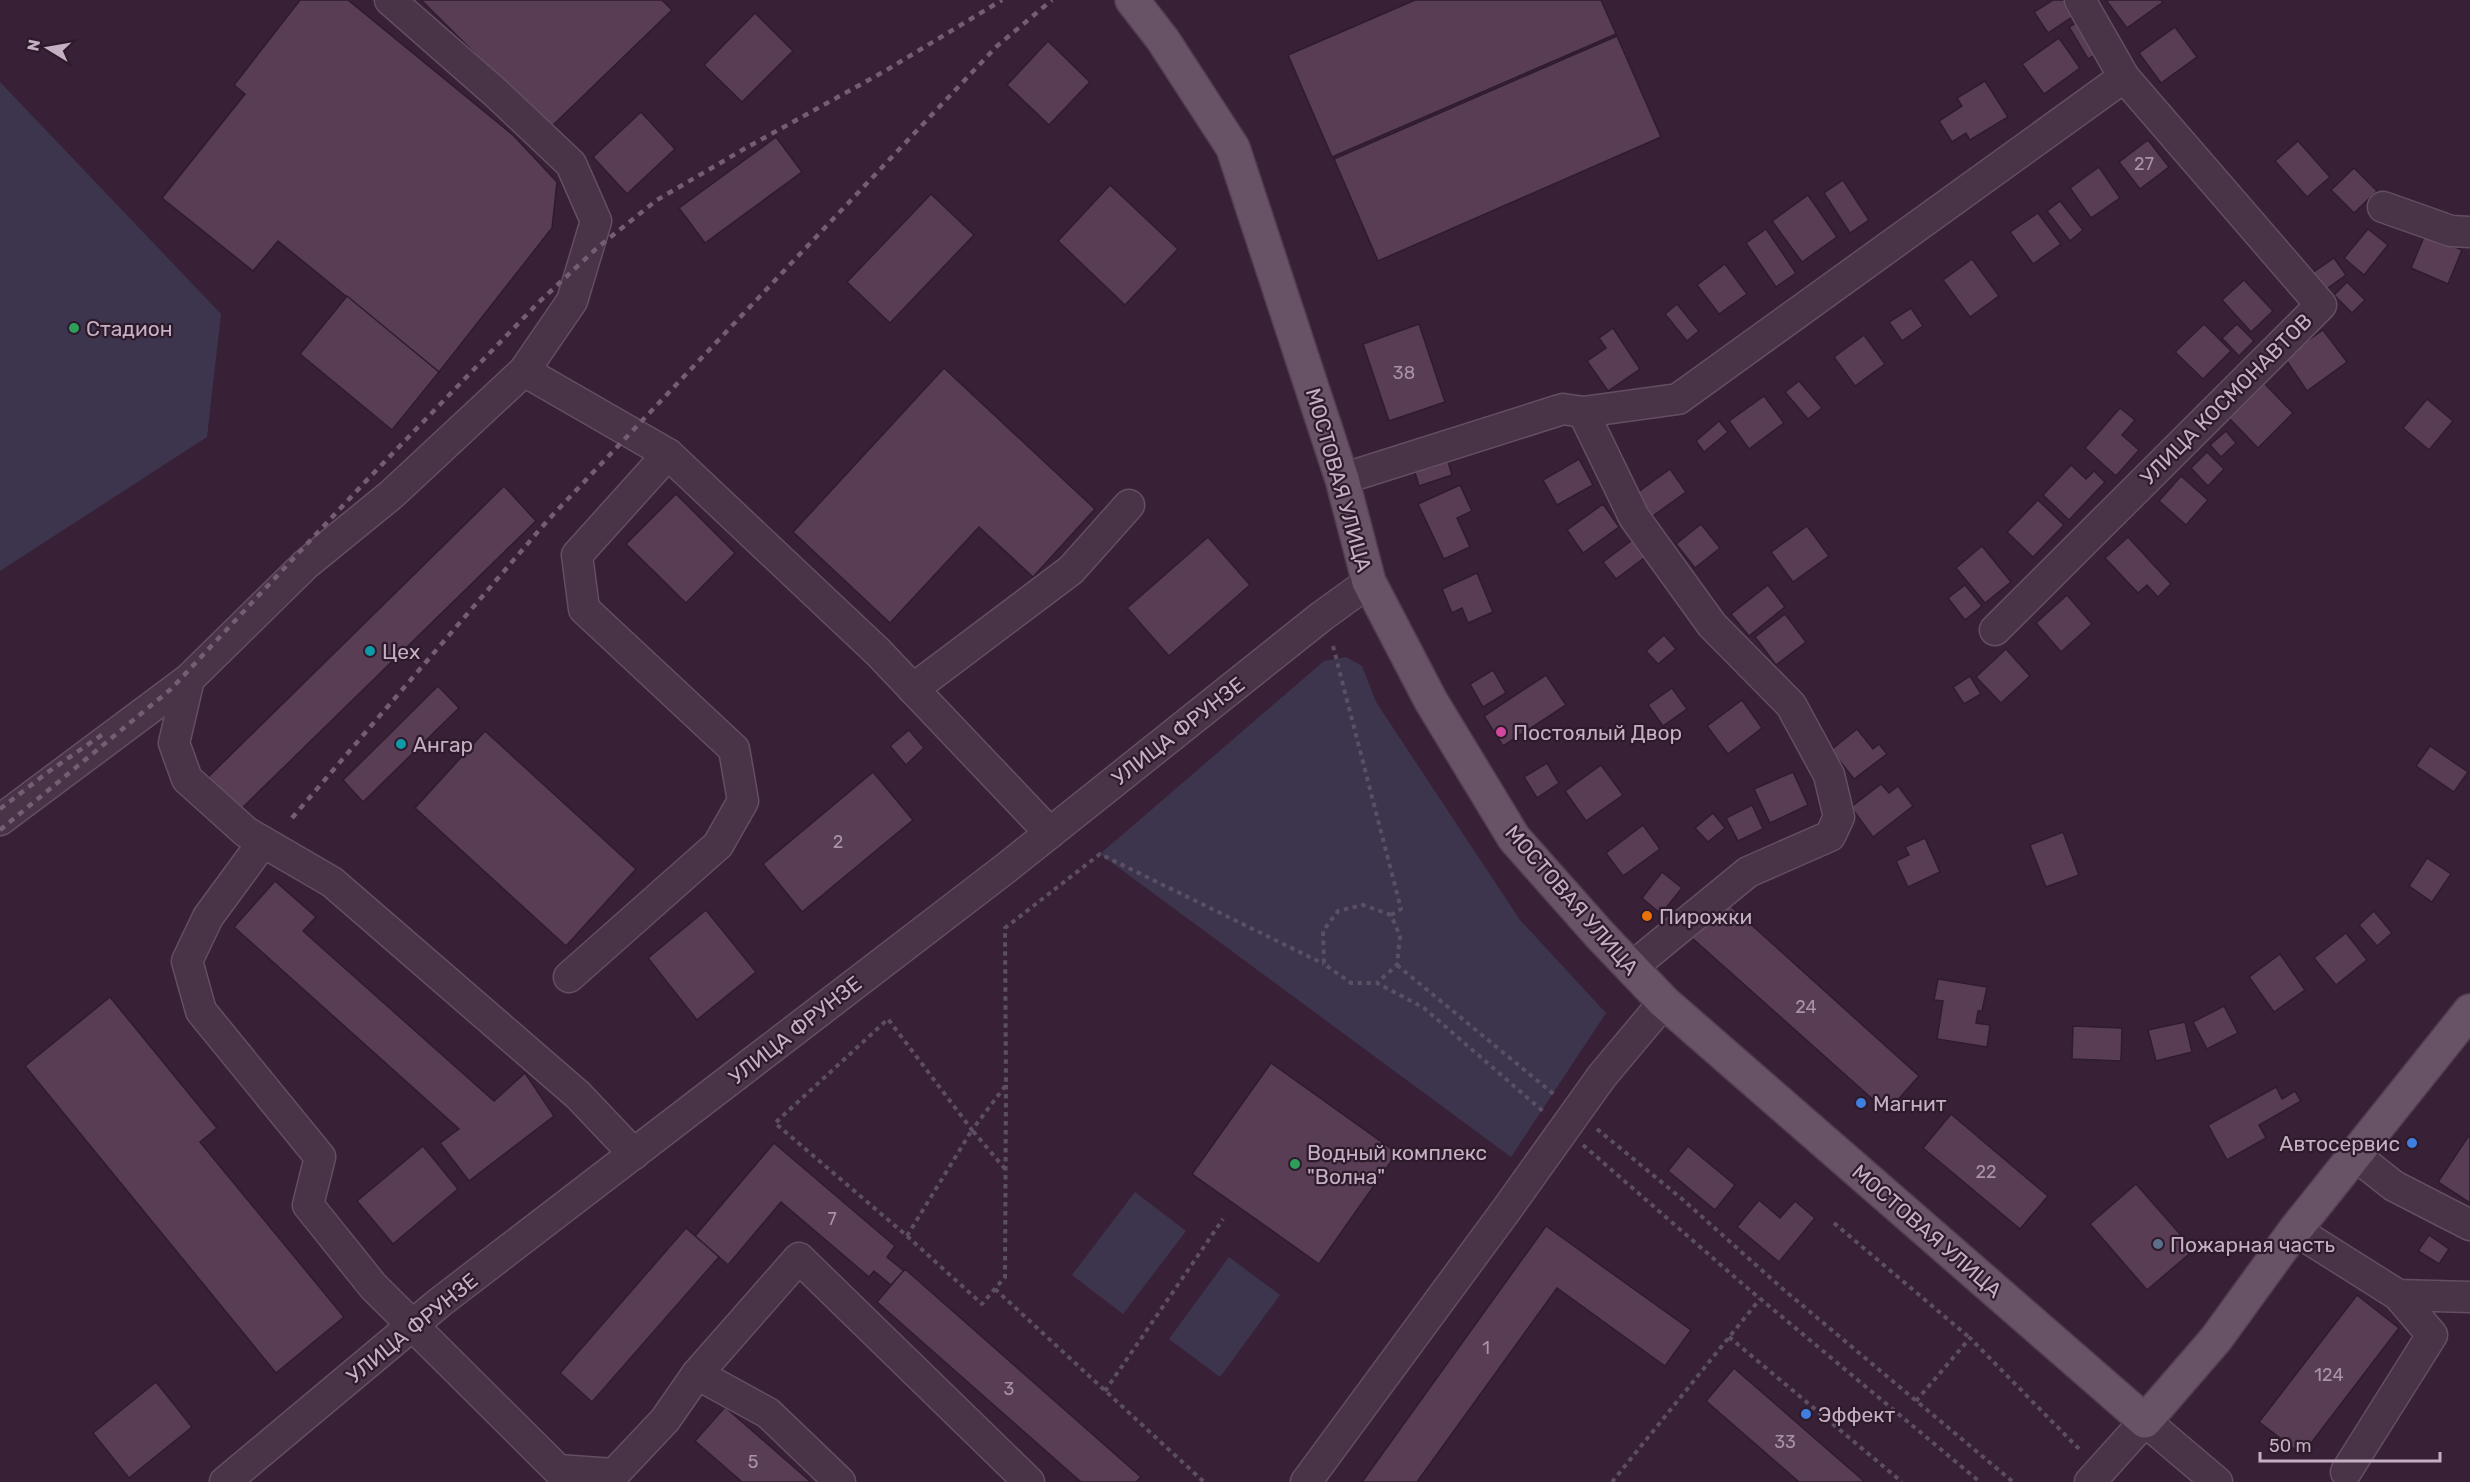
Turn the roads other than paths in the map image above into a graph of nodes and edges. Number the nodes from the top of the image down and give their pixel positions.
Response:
1 (390, 0) edge
2 (1132, 0) edge
3 (2080, 0) edge
4 (2124, 77) junction
5 (2383, 207) dead end
6 (2470, 232) edge
7 (524, 371) junction
8 (1583, 412) junction
9 (668, 454) junction
10 (1342, 479) junction
11 (1129, 505) dead end
12 (1369, 582) junction
13 (1995, 630) dead end
14 (189, 679) junction
15 (913, 689) junction
16 (0, 820) edge
17 (1050, 833) junction
18 (263, 842) junction
19 (1631, 968) junction
20 (569, 977) dead end
21 (1664, 1002) junction
22 (2470, 1011) edge
23 (634, 1154) junction
24 (2356, 1156) junction
25 (2470, 1225) edge
26 (2295, 1230) junction
27 (2398, 1295) junction
28 (2470, 1297) edge
29 (414, 1326) junction
30 (697, 1374) junction
31 (2145, 1421) junction
32 (2346, 1472) dead end
33 (2095, 1475) edge
34 (225, 1482) edge
35 (840, 1482) edge
36 (1029, 1482) edge
37 (1306, 1482) edge
38 (2217, 1482) edge

1 - 7 street
2 - 10 main road, МОСТОВАЯ УЛИЦА
3 - 4 street, УЛИЦА КОСМОНАВТОВ
4 - 8 street
4 - 13 street, УЛИЦА КОСМОНАВТОВ
5 - 6 street
7 - 9 street
7 - 14 street
8 - 10 street
8 - 19 street
9 - 15 street
9 - 20 street
10 - 12 main road, МОСТОВАЯ УЛИЦА
11 - 15 street
12 - 17 street, УЛИЦА ФРУНЗЕ
12 - 19 main road, МОСТОВАЯ УЛИЦА
14 - 16 street
14 - 18 street
15 - 17 street
17 - 23 street, УЛИЦА ФРУНЗЕ
18 - 23 street
18 - 29 street
19 - 21 main road, МОСТОВАЯ УЛИЦА
21 - 31 main road, МОСТОВАЯ УЛИЦА
21 - 37 street
22 - 24 main road
23 - 29 street, УЛИЦА ФРУНЗЕ
24 - 25 street
24 - 26 main road
26 - 27 street
26 - 31 main road
27 - 28 street
27 - 32 street
29 - 30 street
29 - 34 street, УЛИЦА ФРУНЗЕ
30 - 35 street
30 - 36 street
31 - 33 street
31 - 38 street, МОСТОВАЯ УЛИЦА

